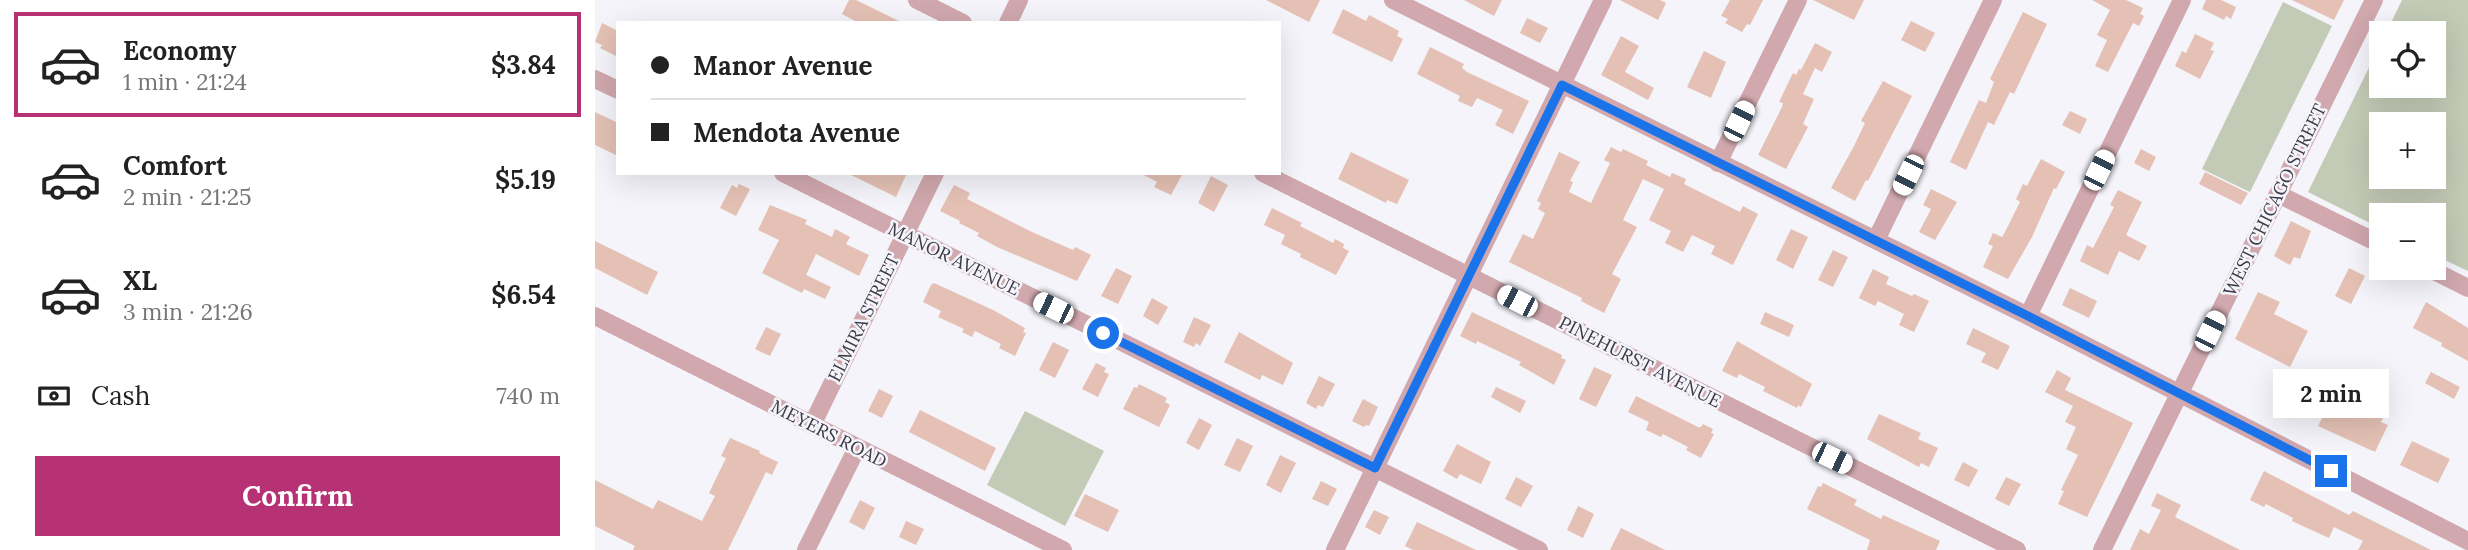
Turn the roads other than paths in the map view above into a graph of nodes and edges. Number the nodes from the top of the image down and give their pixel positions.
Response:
1 (917, 0) edge
2 (1019, 0) edge
3 (1603, 0) edge
4 (1798, 0) edge
5 (1993, 0) edge
6 (2182, 0) edge
7 (2374, 0) edge
8 (1402, 2) edge
9 (959, 21) edge
10 (1009, 21) edge
11 (595, 79) edge
12 (1562, 85) junction
13 (616, 89) edge
14 (1718, 163) junction
15 (787, 175) edge
16 (934, 175) edge
17 (1267, 175) edge
18 (2278, 194) junction
19 (905, 235) junction
20 (2369, 239) edge
21 (1876, 240) junction
22 (1469, 276) junction
23 (2446, 277) edge
24 (2468, 288) edge
25 (595, 316) edge
26 (2028, 316) junction
27 (2179, 393) junction
28 (812, 425) junction
29 (857, 448) junction
30 (1375, 468) junction
31 (2468, 541) edge
32 (806, 550) edge
33 (1063, 550) edge
34 (1335, 550) edge
35 (1539, 550) edge
36 (2017, 550) edge
37 (2102, 550) edge

1 - 9 street
2 - 10 street
3 - 12 street
4 - 14 street
5 - 21 street
6 - 26 street
7 - 18 street, WEST CHICAGO STREET
8 - 12 street
11 - 13 street
12 - 14 street
12 - 22 street
14 - 21 street
15 - 19 street, MANOR AVENUE
16 - 19 street, ELMIRA STREET
17 - 22 street, PINEHURST AVENUE
18 - 20 street
18 - 27 street, WEST CHICAGO STREET
19 - 28 street, ELMIRA STREET
19 - 30 street, MANOR AVENUE
21 - 26 street
22 - 30 street
22 - 36 street, PINEHURST AVENUE
23 - 24 street
25 - 28 street, MEYERS ROAD
26 - 27 street
27 - 31 street
27 - 37 street, WEST CHICAGO STREET
28 - 29 street, MEYERS ROAD
29 - 32 street
29 - 33 street, MEYERS ROAD
30 - 34 street
30 - 35 street, MANOR AVENUE

